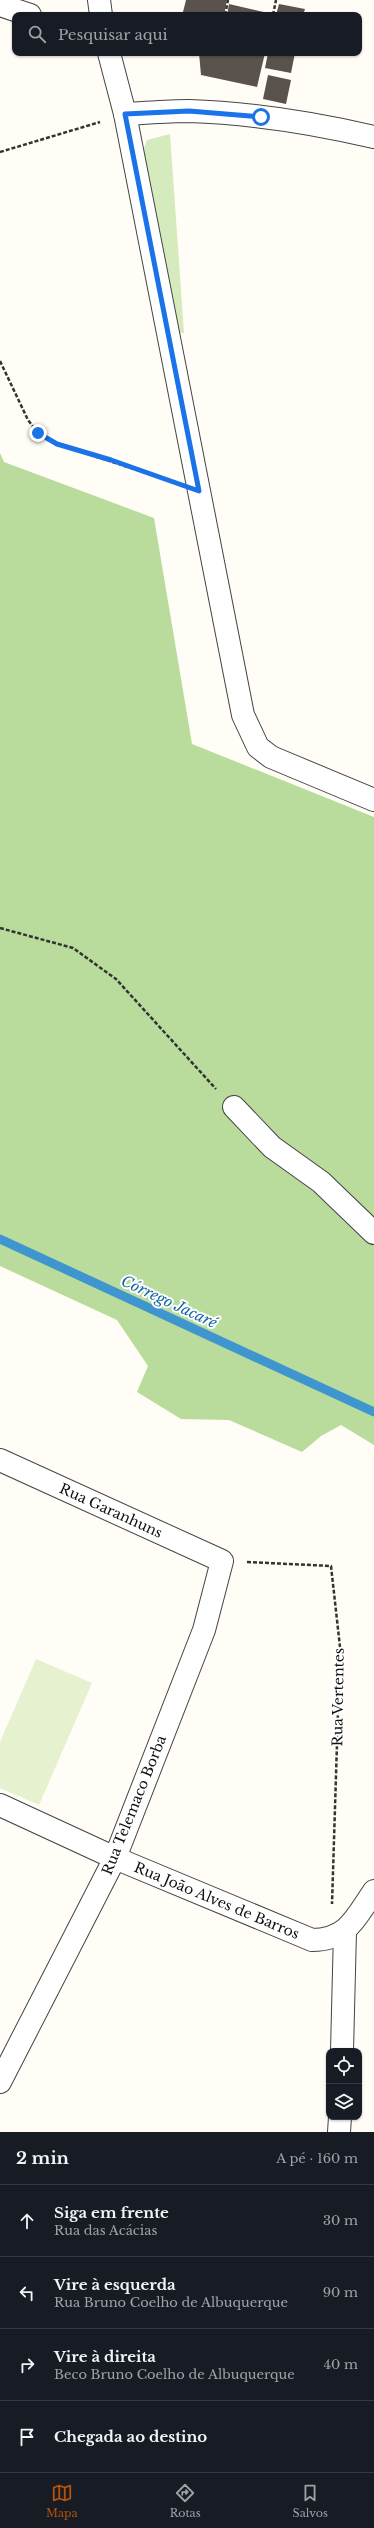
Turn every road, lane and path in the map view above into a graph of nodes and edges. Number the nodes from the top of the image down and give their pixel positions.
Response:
1 (98, 0) edge
2 (228, 0) edge
3 (276, 0) edge
4 (0, 5) edge
5 (21, 12) edge
6 (100, 12) edge
7 (226, 12) edge
8 (274, 12) edge
9 (110, 56) edge
10 (125, 114) junction
11 (103, 121) dead end
12 (374, 138) edge
13 (0, 152) edge
14 (0, 361) edge
15 (199, 491) junction
16 (374, 800) edge
17 (0, 928) edge
18 (234, 1108) joint
19 (374, 1233) edge
20 (0, 1460) edge
21 (222, 1561) junction
22 (0, 1805) edge
23 (115, 1858) junction
24 (374, 1891) edge
25 (338, 1935) junction
26 (342, 2048) edge
27 (0, 2082) edge
28 (340, 2120) edge
29 (339, 2132) edge

1 - 6 street
2 - 7 path
3 - 8 path
4 - 5 street
9 - 10 street
10 - 12 street
10 - 15 street
11 - 13 path
14 - 15 path
15 - 16 street
17 - 18 path
18 - 19 street
20 - 21 street, Rua Garanhuns
21 - 23 street, Rua Telemaco Borba
21 - 25 path, Rua Vertentes
22 - 23 street, Rua João Alves de Barros
23 - 25 street, Rua João Alves de Barros
23 - 27 street, Rua Telemaco Borba
24 - 25 street
25 - 26 street
28 - 29 street

